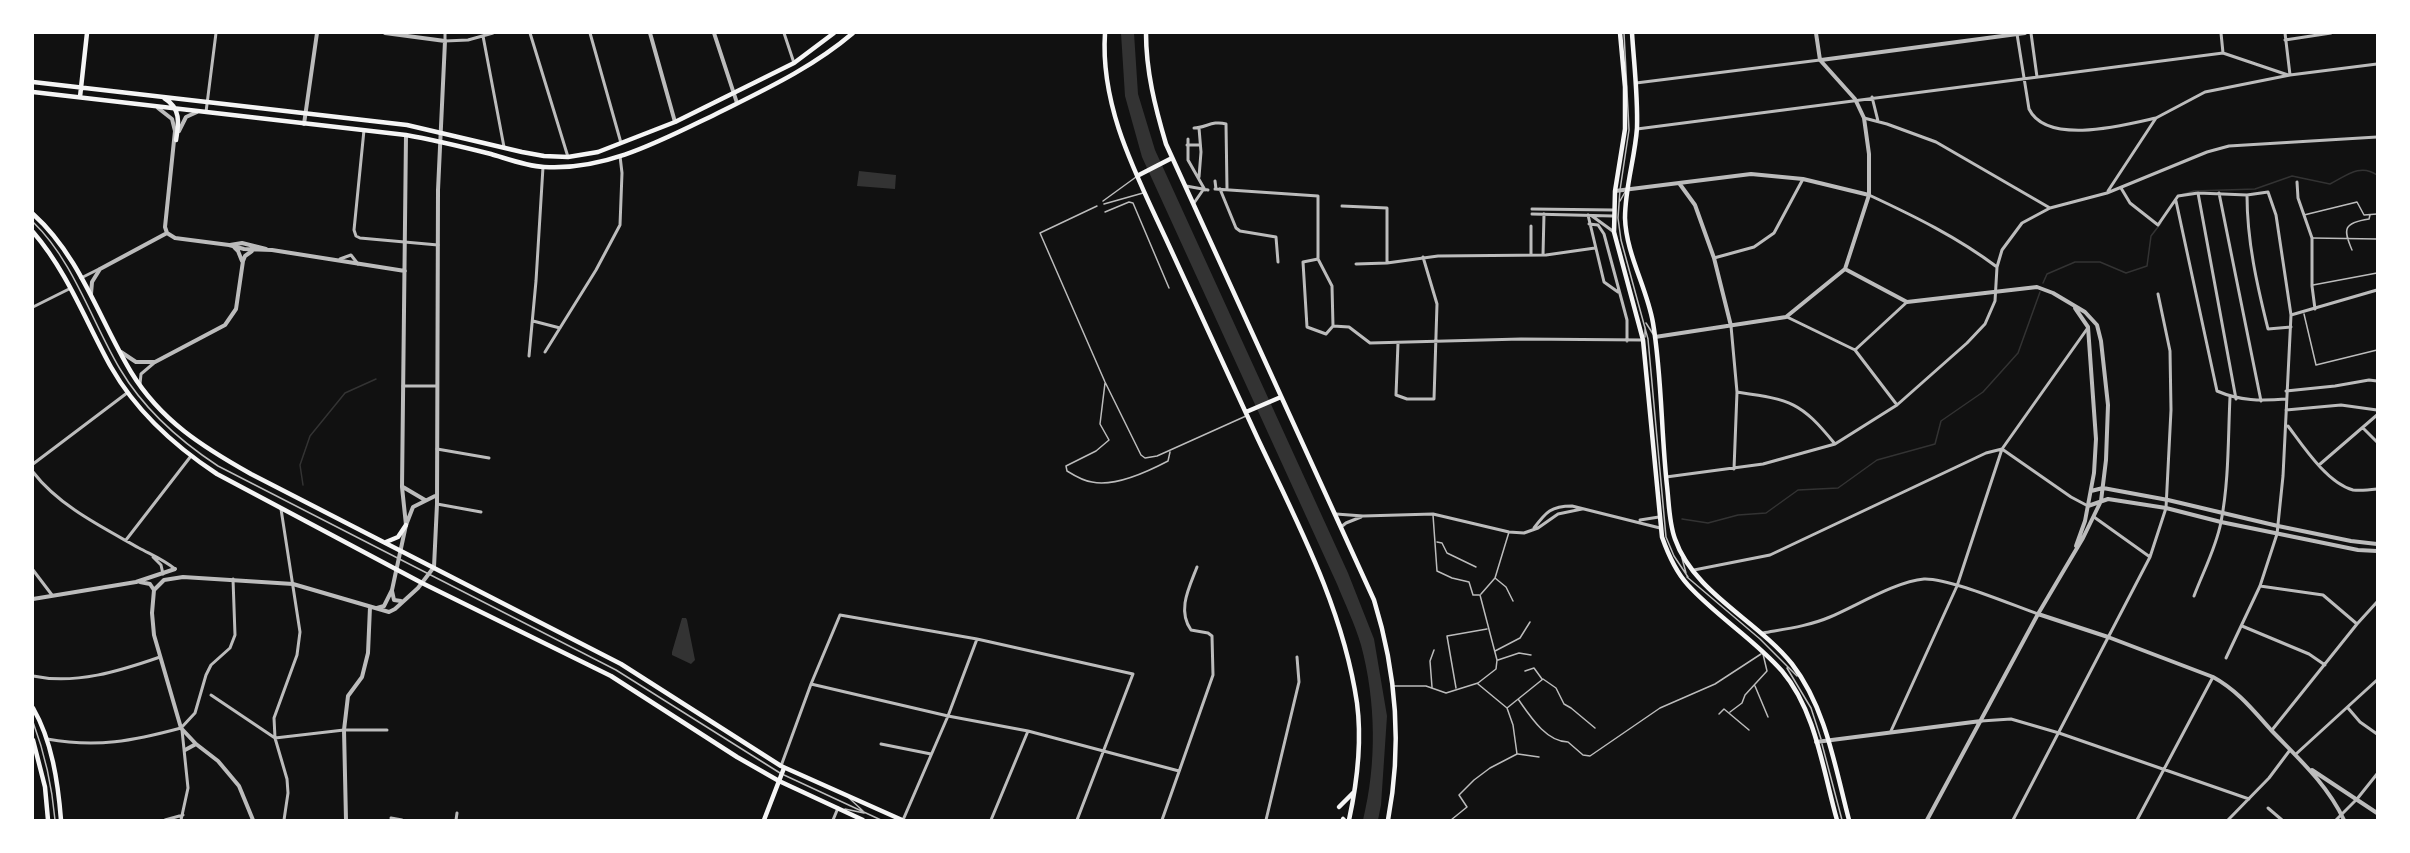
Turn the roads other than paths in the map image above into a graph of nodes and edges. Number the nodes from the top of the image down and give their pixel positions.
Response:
1 (87, 33) edge
2 (216, 33) edge
3 (317, 33) edge
4 (385, 33) edge
5 (445, 33) edge
6 (493, 33) edge
7 (530, 33) edge
8 (590, 33) edge
9 (650, 33) edge
10 (714, 33) edge
11 (784, 33) edge
12 (834, 33) edge
13 (853, 33) edge
14 (1106, 33) edge
15 (1146, 33) edge
16 (1622, 33) edge
17 (1632, 33) edge
18 (1816, 33) edge
19 (2025, 33) edge
20 (2031, 33) edge
21 (2221, 33) edge
22 (2284, 33) edge
23 (2331, 33) edge
24 (2017, 34) edge
25 (483, 36) junction
26 (846, 36) edge
27 (2285, 40) junction
28 (445, 41) junction
29 (2223, 53) junction
30 (1820, 60) junction
31 (794, 63) junction
32 (2377, 64) edge
33 (2290, 75) junction
34 (2037, 77) junction
35 (2024, 78) junction
36 (33, 82) edge
37 (1636, 82) junction
38 (81, 88) junction
39 (33, 92) edge
40 (734, 93) junction
41 (159, 96) junction
42 (81, 97) junction
43 (1872, 97) junction
44 (1855, 99) junction
45 (208, 101) junction
46 (737, 103) junction
47 (153, 106) junction
48 (175, 108) junction
49 (199, 111) junction
50 (206, 112) junction
51 (305, 114) junction
52 (1864, 118) junction
53 (2156, 118) junction
54 (1878, 121) junction
55 (675, 122) junction
56 (1216, 122) junction
57 (304, 124) junction
58 (1194, 128) dead end
59 (1199, 128) junction
60 (1637, 129) junction
61 (364, 130) junction
62 (1216, 130) dead end
63 (440, 131) junction
64 (406, 135) junction
65 (2377, 137) edge
66 (1188, 139) dead end
67 (176, 140) junction
68 (440, 141) junction
69 (491, 144) junction
70 (1187, 144) junction
71 (621, 145) junction
72 (1200, 145) junction
73 (504, 147) junction
74 (489, 154) junction
75 (620, 156) junction
76 (568, 157) junction
77 (1172, 158) junction
78 (543, 167) junction
79 (1137, 176) junction
80 (1199, 178) junction
81 (1803, 179) junction
82 (1215, 181) dead end
83 (2297, 182) dead end
84 (1679, 183) junction
85 (1184, 184) junction
86 (2121, 188) junction
87 (1217, 189) junction
88 (1227, 189) junction
89 (1627, 189) junction
90 (1205, 190) junction
91 (1617, 191) junction
92 (1144, 193) junction
93 (2107, 193) junction
94 (2198, 193) junction
95 (2219, 193) junction
96 (1869, 195) junction
97 (2247, 195) junction
98 (2175, 200) junction
99 (1619, 201) junction
100 (1193, 205) junction
101 (1097, 206) dead end
102 (1342, 206) dead end
103 (2050, 208) junction
104 (1532, 209) dead end
105 (1544, 209) junction
106 (1596, 210) junction
107 (1105, 212) dead end
108 (1613, 213) junction
109 (33, 214) edge
110 (1532, 214) dead end
111 (1544, 214) junction
112 (2370, 214) junction
113 (2377, 214) edge
114 (1589, 215) junction
115 (2304, 215) junction
116 (1596, 216) junction
117 (33, 222) edge
118 (1589, 224) junction
119 (1531, 226) dead end
120 (33, 232) edge
121 (1614, 232) junction
122 (167, 233) junction
123 (2312, 238) junction
124 (2347, 238) junction
125 (2377, 239) edge
126 (404, 244) junction
127 (229, 245) junction
128 (438, 245) junction
129 (1595, 248) junction
130 (256, 250) junction
131 (272, 250) junction
132 (2352, 250) dead end
133 (1531, 255) junction
134 (1543, 255) junction
135 (1423, 257) junction
136 (1714, 258) junction
137 (1318, 259) junction
138 (338, 260) junction
139 (243, 261) junction
140 (1278, 262) dead end
141 (1387, 263) junction
142 (1356, 264) dead end
143 (359, 265) junction
144 (1997, 267) junction
145 (100, 269) junction
146 (1845, 269) junction
147 (405, 271) junction
148 (2377, 273) edge
149 (81, 278) junction
150 (2312, 286) junction
151 (1169, 288) dead end
152 (69, 289) junction
153 (2377, 290) edge
154 (1997, 291) junction
155 (1618, 292) junction
156 (2158, 294) dead end
157 (92, 298) junction
158 (1907, 302) junction
159 (33, 307) edge
160 (2074, 307) junction
161 (2315, 309) junction
162 (2304, 312) junction
163 (2291, 315) junction
164 (1786, 317) junction
165 (532, 321) junction
166 (1645, 323) junction
167 (1333, 326) junction
168 (1731, 326) junction
169 (2088, 327) junction
170 (2291, 327) junction
171 (560, 328) junction
172 (1655, 338) junction
173 (2101, 340) junction
174 (1436, 341) junction
175 (1627, 341) junction
176 (2090, 341) junction
177 (1398, 343) junction
178 (1644, 344) junction
179 (118, 350) junction
180 (1856, 350) junction
181 (2377, 350) edge
182 (545, 352) dead end
183 (529, 356) dead end
184 (155, 362) junction
185 (2377, 381) edge
186 (1105, 382) junction
187 (141, 385) junction
188 (403, 386) junction
189 (437, 387) junction
190 (2286, 391) junction
191 (128, 392) junction
192 (1737, 392) junction
193 (1281, 397) junction
194 (2230, 397) junction
195 (2236, 399) junction
196 (2286, 399) junction
197 (2261, 401) junction
198 (1897, 405) junction
199 (2286, 410) junction
200 (2377, 410) edge
201 (1246, 414) junction
202 (2377, 415) edge
203 (2287, 424) junction
204 (2364, 428) junction
205 (2377, 442) edge
206 (1835, 444) junction
207 (437, 449) junction
208 (2002, 449) junction
209 (1170, 451) junction
210 (190, 456) junction
211 (489, 458) dead end
212 (33, 464) edge
213 (2319, 465) junction
214 (1734, 470) junction
215 (33, 472) edge
216 (1666, 477) junction
217 (402, 487) junction
218 (2103, 488) junction
219 (2377, 489) edge
220 (2091, 491) junction
221 (436, 494) junction
222 (2168, 500) junction
223 (429, 501) junction
224 (2101, 501) junction
225 (2088, 506) junction
226 (437, 507) junction
227 (281, 508) junction
228 (2166, 508) junction
229 (1582, 509) junction
230 (481, 512) dead end
231 (1334, 513) junction
232 (2222, 513) junction
233 (1433, 514) junction
234 (1363, 516) junction
235 (1659, 517) junction
236 (2094, 517) junction
237 (1636, 521) junction
238 (2221, 522) junction
239 (406, 525) junction
240 (2278, 526) junction
241 (1340, 528) junction
242 (1660, 528) junction
243 (1533, 530) junction
244 (1509, 532) junction
245 (2277, 534) junction
246 (126, 541) junction
247 (386, 542) junction
248 (1436, 542) junction
249 (2377, 544) edge
250 (401, 550) junction
251 (1679, 551) junction
252 (2377, 551) edge
253 (2074, 552) junction
254 (150, 554) junction
255 (2150, 557) junction
256 (398, 559) junction
257 (1672, 561) junction
258 (434, 567) junction
259 (1197, 567) dead end
260 (1476, 567) dead end
261 (396, 568) junction
262 (175, 569) junction
263 (33, 570) edge
264 (1692, 571) junction
265 (163, 574) junction
266 (428, 575) junction
267 (1688, 577) junction
268 (183, 578) junction
269 (1495, 578) junction
270 (169, 579) junction
271 (233, 579) junction
272 (136, 582) junction
273 (422, 583) junction
274 (293, 584) junction
275 (1957, 586) junction
276 (2260, 586) junction
277 (154, 590) junction
278 (392, 590) junction
279 (52, 595) junction
280 (1480, 595) junction
281 (2194, 596) dead end
282 (33, 599) edge
283 (404, 600) junction
284 (1513, 601) dead end
285 (2377, 602) edge
286 (370, 607) junction
287 (2038, 614) junction
288 (1530, 622) dead end
289 (2356, 624) junction
290 (2242, 626) junction
291 (1488, 629) junction
292 (1763, 633) junction
293 (2108, 637) junction
294 (977, 639) junction
295 (1434, 650) dead end
296 (1494, 651) junction
297 (1763, 652) junction
298 (1531, 655) dead end
299 (160, 657) junction
300 (1297, 657) dead end
301 (2226, 657) dead end
302 (1497, 660) junction
303 (2325, 665) junction
304 (1787, 667) junction
305 (1525, 671) dead end
306 (33, 676) edge
307 (2213, 677) junction
308 (1802, 679) junction
309 (1543, 680) junction
310 (2377, 680) edge
311 (1478, 683) junction
312 (811, 684) junction
313 (1792, 685) junction
314 (1393, 686) junction
315 (1754, 686) junction
316 (1432, 687) junction
317 (1456, 689) junction
318 (211, 695) dead end
319 (1518, 699) junction
320 (33, 708) edge
321 (1507, 708) junction
322 (2348, 708) junction
323 (1730, 712) junction
324 (1719, 714) dead end
325 (948, 716) junction
326 (1768, 717) dead end
327 (1981, 721) junction
328 (33, 722) edge
329 (181, 728) junction
330 (1595, 728) dead end
331 (387, 729) dead end
332 (1749, 729) dead end
333 (344, 730) junction
334 (2272, 730) junction
335 (1028, 731) junction
336 (1891, 731) junction
337 (2059, 734) junction
338 (2377, 734) edge
339 (275, 738) junction
340 (47, 739) junction
341 (33, 740) edge
342 (1821, 741) junction
343 (196, 744) junction
344 (881, 744) dead end
345 (2291, 749) junction
346 (185, 750) junction
347 (1102, 750) junction
348 (932, 754) junction
349 (1517, 754) junction
350 (2296, 754) junction
351 (1539, 757) dead end
352 (2307, 766) junction
353 (783, 767) junction
354 (2165, 770) junction
355 (1179, 771) junction
356 (782, 774) junction
357 (2377, 774) edge
358 (779, 781) junction
359 (1354, 792) junction
360 (844, 795) junction
361 (2248, 799) junction
362 (2357, 800) junction
363 (1339, 807) dead end
364 (838, 808) junction
365 (2268, 808) dead end
366 (457, 813) dead end
367 (866, 813) junction
368 (2377, 813) edge
369 (2342, 814) junction
370 (183, 815) junction
371 (391, 818) dead end
372 (48, 820) edge
373 (55, 820) edge
374 (62, 820) edge
375 (165, 820) edge
376 (181, 820) edge
377 (253, 820) edge
378 (284, 820) edge
379 (346, 820) edge
380 (402, 820) edge
381 (456, 820) edge
382 (764, 820) edge
383 (833, 820) edge
384 (863, 820) edge
385 (881, 820) edge
386 (902, 820) edge
387 (991, 820) edge
388 (1077, 820) edge
389 (1162, 820) edge
390 (1266, 820) edge
391 (1349, 820) edge
392 (1388, 820) edge
393 (1451, 820) edge
394 (1837, 820) edge
395 (1842, 820) edge
396 (1849, 820) edge
397 (1927, 820) edge
398 (2013, 820) edge
399 (2137, 820) edge
400 (2228, 820) edge
401 (2282, 820) edge
402 (2336, 820) edge
403 (2344, 820) edge

1 - 38 main road
2 - 45 street
3 - 51 street
4 - 28 street
5 - 28 street
6 - 25 street
7 - 76 street
8 - 71 street
9 - 55 street
10 - 40 street
11 - 31 street
12 - 31 main road
13 - 26 main road
14 - 79 main road
15 - 77 main road
16 - 91 main road
17 - 37 main road
18 - 30 street
19 - 24 street
20 - 34 street
21 - 29 street
22 - 27 street
23 - 27 street
24 - 30 street
24 - 35 street
25 - 28 street
25 - 73 street
26 - 46 main road
27 - 33 street
28 - 63 street
29 - 33 street
29 - 34 street
30 - 37 street
30 - 44 street
31 - 40 main road
32 - 33 street
33 - 53 street
34 - 35 street
35 - 43 street
35 - 53 street
36 - 38 main road
37 - 60 main road
38 - 41 main road
38 - 42 main road
39 - 42 main road
40 - 46 street
40 - 55 main road
41 - 45 main road
41 - 48 main road
42 - 47 main road
43 - 44 street
43 - 54 street
44 - 52 street
44 - 60 street
45 - 50 street
45 - 51 main road
46 - 75 main road
47 - 48 main road
47 - 67 street
48 - 49 main road
48 - 67 main road
49 - 50 main road
49 - 67 street
50 - 57 main road
51 - 57 street
51 - 63 main road
52 - 54 street
52 - 96 street
53 - 93 street
54 - 103 street
55 - 71 main road
56 - 59 street
56 - 62 street
56 - 88 street
57 - 61 main road
58 - 59 street
59 - 72 street
60 - 89 main road
61 - 64 main road
61 - 126 street
63 - 68 street
63 - 69 main road
64 - 68 main road
64 - 126 street
65 - 86 street
66 - 70 street
67 - 122 street
68 - 74 main road
68 - 128 street
69 - 73 main road
69 - 74 main road
70 - 72 street
70 - 80 street
71 - 76 main road
72 - 80 street
73 - 76 main road
74 - 78 main road
75 - 78 main road
75 - 171 street
77 - 79 main road
77 - 85 main road
78 - 165 street
79 - 92 main road
79 - 92 lane
80 - 90 street
81 - 84 street
81 - 96 street
81 - 136 street
82 - 87 street
83 - 115 street
84 - 89 street
84 - 136 street
85 - 90 street
85 - 100 main road
86 - 93 street
86 - 98 street
87 - 88 street
87 - 140 street
88 - 137 street
89 - 91 street
89 - 99 lane
89 - 172 main road
90 - 100 street
91 - 99 lane
91 - 99 lane
91 - 108 main road
92 - 201 main road
93 - 103 street
94 - 95 street
94 - 98 street
94 - 195 street
95 - 97 street
95 - 197 street
96 - 144 street
96 - 146 street
97 - 163 street
97 - 170 street
98 - 194 street
99 - 166 lane
100 - 193 main road
101 - 186 lane
102 - 141 street
103 - 144 street
104 - 105 street
105 - 106 street
105 - 111 street
106 - 108 street
106 - 116 street
107 - 151 lane
108 - 116 street
108 - 121 main road
109 - 149 main road
110 - 111 street
111 - 114 street
111 - 134 street
112 - 113 lane
112 - 115 lane
112 - 124 lane
114 - 116 street
114 - 118 street
114 - 121 street
115 - 123 street
117 - 256 lane
118 - 129 street
118 - 155 street
119 - 133 street
120 - 152 main road
121 - 178 main road
122 - 127 street
122 - 145 street
123 - 124 lane
123 - 150 street
124 - 125 lane
124 - 132 lane
126 - 128 street
126 - 147 street
127 - 130 street
127 - 131 street
127 - 139 street
128 - 189 street
129 - 134 street
129 - 155 street
130 - 131 street
130 - 139 street
131 - 138 street
133 - 134 street
133 - 135 street
135 - 141 street
135 - 174 street
136 - 168 street
137 - 167 street
137 - 167 street
138 - 143 street
138 - 143 street
139 - 184 street
141 - 142 street
143 - 147 street
144 - 154 street
145 - 149 street
145 - 157 street
146 - 158 street
146 - 164 street
147 - 188 street
148 - 150 lane
149 - 157 main road
150 - 161 street
152 - 159 street
152 - 191 main road
153 - 161 street
154 - 158 street
154 - 160 street
154 - 198 street
155 - 175 street
156 - 222 street
157 - 179 main road
158 - 180 street
160 - 169 street
160 - 173 street
161 - 162 street
162 - 163 street
162 - 181 lane
163 - 170 street
164 - 168 street
164 - 180 street
165 - 171 street
165 - 183 street
166 - 172 lane
166 - 178 lane
166 - 267 lane
167 - 177 street
168 - 172 street
168 - 192 street
169 - 176 street
169 - 208 street
170 - 190 street
171 - 182 street
172 - 216 main road
173 - 176 street
173 - 218 street
174 - 175 street
174 - 177 street
174 - 177 street
175 - 178 street
176 - 220 street
178 - 235 main road
179 - 184 street
179 - 187 main road
180 - 198 street
184 - 187 street
185 - 190 street
186 - 209 lane
186 - 209 lane
187 - 247 main road
188 - 189 street
188 - 217 street
189 - 207 street
190 - 196 street
191 - 210 main road
191 - 212 street
192 - 206 street
192 - 214 street
193 - 201 main road
193 - 231 main road
194 - 195 street
194 - 232 street
195 - 197 street
196 - 197 street
196 - 199 street
198 - 206 street
199 - 200 street
199 - 203 street
201 - 209 lane
201 - 359 main road
202 - 204 street
203 - 213 street
203 - 240 street
204 - 205 street
204 - 213 street
206 - 214 street
207 - 211 street
207 - 221 street
208 - 225 street
208 - 264 street
208 - 275 street
210 - 227 main road
210 - 246 street
213 - 219 street
214 - 216 street
215 - 246 street
216 - 251 main road
217 - 223 street
217 - 239 street
218 - 220 street
218 - 222 street
218 - 224 street
220 - 225 street
221 - 223 street
221 - 226 street
222 - 228 street
222 - 232 street
223 - 226 street
223 - 239 street
224 - 225 street
224 - 228 street
224 - 236 street
225 - 253 street
226 - 230 street
226 - 258 street
227 - 261 main road
227 - 274 street
228 - 238 street
228 - 255 street
229 - 237 street
229 - 243 street
229 - 243 street
231 - 234 street
231 - 241 main road
232 - 238 street
232 - 240 street
233 - 234 street
233 - 244 street
233 - 248 lane
234 - 241 street
235 - 237 street
235 - 242 main road
236 - 253 street
236 - 255 street
237 - 242 street
238 - 245 street
238 - 281 street
239 - 247 main road
239 - 250 street
240 - 245 street
240 - 249 street
241 - 314 main road
242 - 257 main road
243 - 244 street
244 - 269 lane
245 - 252 street
245 - 276 street
246 - 254 street
247 - 250 main road
248 - 260 lane
248 - 280 lane
250 - 256 street
250 - 258 main road
251 - 264 main road
251 - 267 lane
253 - 287 street
254 - 262 street
254 - 265 street
255 - 293 street
256 - 261 street
256 - 266 lane
257 - 267 lane
257 - 297 main road
258 - 266 street
258 - 353 main road
259 - 355 street
261 - 273 main road
261 - 278 street
262 - 265 street
262 - 268 street
262 - 270 street
263 - 279 street
264 - 292 main road
265 - 272 street
266 - 273 street
266 - 356 lane
267 - 304 lane
268 - 270 street
268 - 271 street
269 - 280 lane
269 - 284 lane
270 - 277 street
271 - 274 street
271 - 329 street
272 - 277 street
272 - 279 street
273 - 283 street
273 - 358 main road
274 - 286 street
274 - 339 street
275 - 287 street
275 - 292 street
275 - 336 street
276 - 289 street
276 - 290 street
277 - 299 street
278 - 283 street
278 - 286 street
279 - 282 street
280 - 291 lane
283 - 286 street
285 - 289 street
286 - 333 street
287 - 293 street
287 - 327 street
288 - 296 lane
289 - 303 street
290 - 301 street
290 - 303 street
291 - 296 lane
291 - 317 lane
292 - 308 main road
293 - 307 street
293 - 337 street
294 - 312 street
294 - 325 street
294 - 347 street
295 - 316 lane
296 - 302 lane
297 - 313 main road
297 - 315 lane
297 - 319 lane
298 - 302 lane
299 - 306 street
299 - 329 street
300 - 390 street
302 - 311 lane
303 - 334 street
304 - 308 lane
304 - 313 lane
304 - 342 lane
305 - 309 lane
307 - 334 street
307 - 354 street
308 - 342 main road
309 - 319 lane
309 - 330 lane
310 - 322 street
311 - 317 lane
311 - 321 lane
312 - 325 street
312 - 353 street
313 - 342 main road
314 - 316 lane
314 - 392 main road
315 - 323 lane
315 - 326 lane
316 - 317 lane
318 - 339 street
319 - 321 lane
320 - 340 main road
321 - 349 lane
322 - 338 street
322 - 350 street
323 - 324 lane
323 - 332 lane
325 - 335 street
325 - 348 street
327 - 336 street
327 - 337 street
327 - 397 street
328 - 373 lane
329 - 340 street
329 - 343 street
329 - 346 street
331 - 333 street
333 - 339 street
333 - 379 street
334 - 345 street
335 - 347 street
335 - 387 street
336 - 342 street
337 - 354 street
337 - 398 street
339 - 378 street
340 - 374 main road
341 - 372 main road
342 - 394 main road
342 - 395 lane
342 - 396 main road
343 - 346 street
343 - 377 street
344 - 348 street
345 - 350 street
345 - 361 street
346 - 370 street
347 - 355 street
347 - 388 street
348 - 386 street
349 - 351 lane
349 - 393 lane
350 - 352 street
352 - 362 street
352 - 369 street
353 - 356 main road
353 - 360 main road
354 - 361 street
354 - 399 street
355 - 389 street
356 - 358 main road
356 - 367 lane
357 - 362 street
358 - 364 main road
358 - 382 main road
359 - 363 main road
359 - 391 main road
360 - 367 lane
360 - 386 main road
361 - 400 street
362 - 368 street
362 - 369 street
364 - 367 lane
364 - 383 street
364 - 384 main road
365 - 401 street
366 - 381 street
367 - 385 lane
369 - 402 street
369 - 403 street
370 - 375 street
370 - 376 street
371 - 380 street

